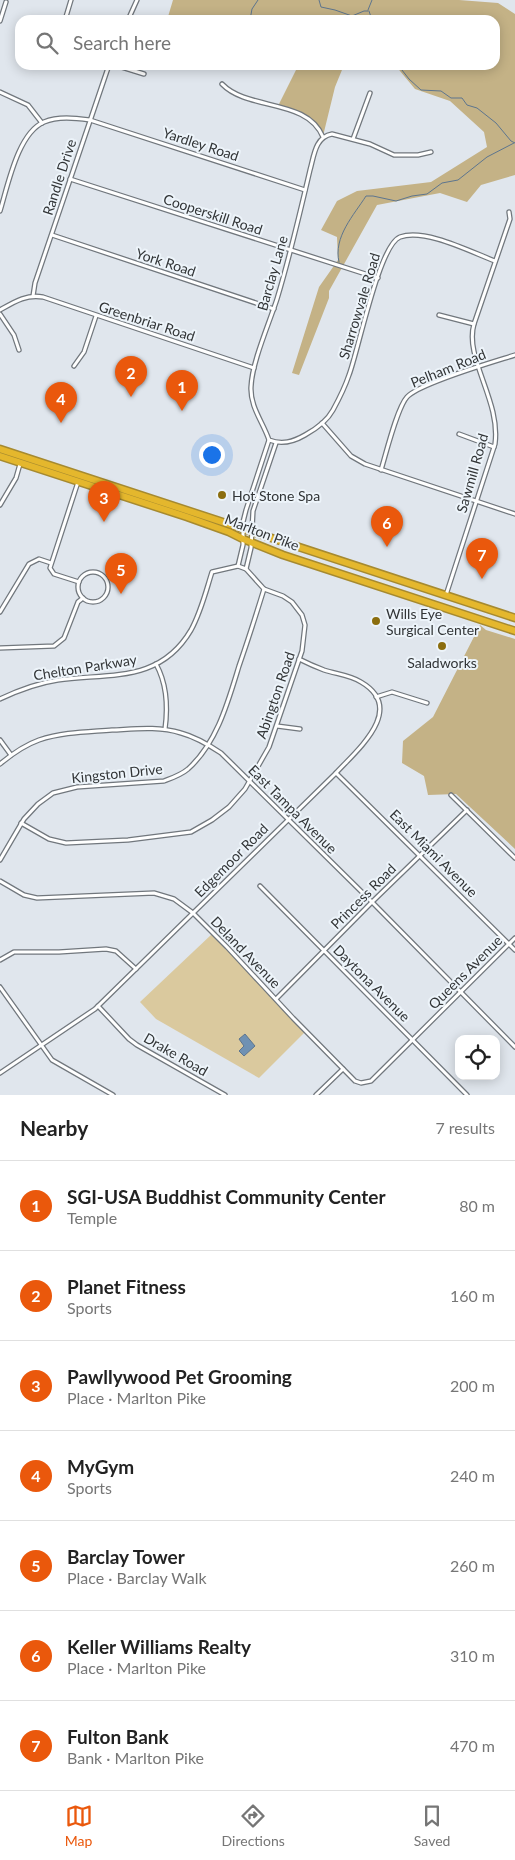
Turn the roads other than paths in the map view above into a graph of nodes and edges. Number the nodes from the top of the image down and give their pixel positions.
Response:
1 (71, 0) edge
2 (137, 0) edge
3 (6, 2) dead end
4 (66, 15) edge
5 (130, 15) edge
6 (0, 21) edge
7 (107, 70) edge
8 (131, 70) edge
9 (144, 74) dead end
10 (222, 84) dead end
11 (0, 92) edge
12 (370, 93) dead end
13 (90, 120) junction
14 (42, 123) junction
15 (323, 137) junction
16 (353, 139) junction
17 (431, 152) dead end
18 (70, 180) junction
19 (305, 190) junction
20 (0, 211) edge
21 (509, 212) dead end
22 (52, 235) junction
23 (291, 250) junction
24 (495, 261) junction
25 (378, 278) junction
26 (33, 296) junction
27 (274, 309) junction
28 (0, 312) edge
29 (439, 315) dead end
30 (96, 316) junction
31 (474, 324) junction
32 (19, 350) dead end
33 (515, 354) edge
34 (74, 366) dead end
35 (479, 367) junction
36 (254, 368) junction
37 (322, 423) junction
38 (459, 434) dead end
39 (272, 442) junction
40 (494, 447) junction
41 (0, 449) edge
42 (10, 452) junction
43 (0, 455) edge
44 (20, 463) junction
45 (381, 470) junction
46 (78, 482) junction
47 (477, 501) junction
48 (0, 505) edge
49 (515, 514) edge
50 (243, 534) junction
51 (251, 536) junction
52 (51, 563) junction
53 (242, 568) junction
54 (79, 582) junction
55 (264, 589) junction
56 (446, 595) junction
57 (83, 598) junction
58 (0, 612) edge
59 (515, 618) edge
60 (515, 631) edge
61 (0, 648) edge
62 (299, 659) junction
63 (156, 664) junction
64 (376, 697) junction
65 (0, 698) edge
66 (427, 703) dead end
67 (277, 726) junction
68 (300, 728) dead end
69 (165, 729) junction
70 (0, 740) edge
71 (208, 744) junction
72 (11, 755) junction
73 (0, 764) edge
74 (336, 773) junction
75 (250, 782) junction
76 (451, 795) dead end
77 (467, 810) junction
78 (287, 819) junction
79 (21, 823) junction
80 (420, 855) junction
81 (515, 858) edge
82 (0, 860) edge
83 (0, 881) edge
84 (260, 886) dead end
85 (372, 902) junction
86 (193, 913) junction
87 (515, 938) edge
88 (509, 944) junction
89 (515, 950) edge
90 (324, 951) junction
91 (0, 960) edge
92 (136, 969) junction
93 (0, 987) edge
94 (462, 992) junction
95 (276, 999) junction
96 (98, 1006) junction
97 (413, 1041) junction
98 (40, 1045) junction
99 (515, 1046) edge
100 (343, 1068) junction
101 (0, 1073) edge
102 (366, 1083) joint
103 (113, 1095) edge
104 (225, 1095) edge
105 (316, 1095) edge
106 (467, 1095) edge

1 - 4 street
2 - 5 street
3 - 6 street
7 - 13 street, Randle Drive
8 - 9 street
10 - 15 street
11 - 14 street
12 - 16 street
13 - 14 street, Yardley Road
13 - 18 street, Randle Drive
13 - 19 street, Yardley Road
14 - 20 street
15 - 16 street
15 - 19 street, Barclay Lane
16 - 17 street
18 - 22 street, Randle Drive
18 - 23 street, Cooperskill Road
19 - 23 street, Barclay Lane
21 - 24 street, Sawmill Road
22 - 26 street, Randle Drive
22 - 27 street, York Road
23 - 25 street, Cooperskill Road
23 - 27 street, Barclay Lane
24 - 25 street, Sharrowvale Road
24 - 31 street, Sawmill Road
25 - 37 street, Sharrowvale Road
26 - 28 street
26 - 30 street, Greenbriar Road
27 - 36 street, Barclay Lane
28 - 32 street
29 - 31 street
30 - 34 street
30 - 36 street, Greenbriar Road
31 - 35 street, Sawmill Road
33 - 35 street, Pelham Road
35 - 40 street, Sawmill Road
35 - 45 street, Pelham Road
36 - 39 street, Barclay Lane
37 - 39 street, Sharrowvale Road
37 - 45 street
38 - 40 street
39 - 50 street
39 - 51 street
40 - 47 street, Sawmill Road
41 - 42 highway, Marlton Pike
42 - 43 highway
42 - 50 highway, Marlton Pike
43 - 44 highway, Marlton Pike
44 - 46 highway, Marlton Pike
44 - 48 street
45 - 47 street
46 - 50 highway, Marlton Pike
46 - 52 street
47 - 49 street
47 - 56 street, Sawmill Road
50 - 51 highway, Marlton Pike
50 - 51 highway, Marlton Pike
50 - 53 street
51 - 53 street
51 - 56 highway, Marlton Pike
51 - 60 highway, Marlton Pike
52 - 54 street
52 - 58 street
53 - 55 street
53 - 63 street, Chelton Parkway
54 - 57 street
54 - 57 street
55 - 62 street, Abington Road
55 - 71 street, Kingston Drive
56 - 59 highway, Marlton Pike
57 - 61 street
62 - 64 street
62 - 67 street, Abington Road
63 - 65 street, Chelton Parkway
63 - 69 street
64 - 66 street
64 - 74 street, Edgemoor Road
67 - 68 street
67 - 75 street, Abington Road
69 - 71 street, East Tampa Avenue
69 - 72 street, East Tampa Avenue
70 - 72 street
71 - 75 street, East Tampa Avenue
71 - 79 street, Kingston Drive
72 - 73 street, East Tampa Avenue
74 - 78 street, Edgemoor Road
74 - 80 street, East Miami Avenue
75 - 78 street, East Tampa Avenue
75 - 79 street, Abington Road
76 - 77 street
77 - 80 street, Princess Road
77 - 81 street
78 - 85 street, East Tampa Avenue
78 - 86 street, Edgemoor Road
79 - 82 street, Kingston Drive
80 - 85 street, Princess Road
80 - 88 street, East Miami Avenue
83 - 86 street, Deland Avenue
84 - 90 street, Daytona Avenue
85 - 90 street, Princess Road
85 - 94 street, East Tampa Avenue
86 - 92 street, Edgemoor Road
86 - 95 street, Deland Avenue
87 - 88 street, Queens Avenue
88 - 89 street, East Miami Avenue
88 - 94 street, Queens Avenue
90 - 95 street, Princess Road
90 - 97 street, Daytona Avenue
91 - 92 street
92 - 96 street, Edgemoor Road
93 - 98 street
94 - 97 street, Queens Avenue
94 - 99 street, East Tampa Avenue
95 - 100 street, Deland Avenue
96 - 98 street, Edgemoor Road
96 - 104 street, Drake Road
97 - 102 street, Queens Avenue
97 - 106 street, Daytona Avenue
98 - 101 street, Edgemoor Road
98 - 103 street
100 - 102 street, Deland Avenue
100 - 105 street

